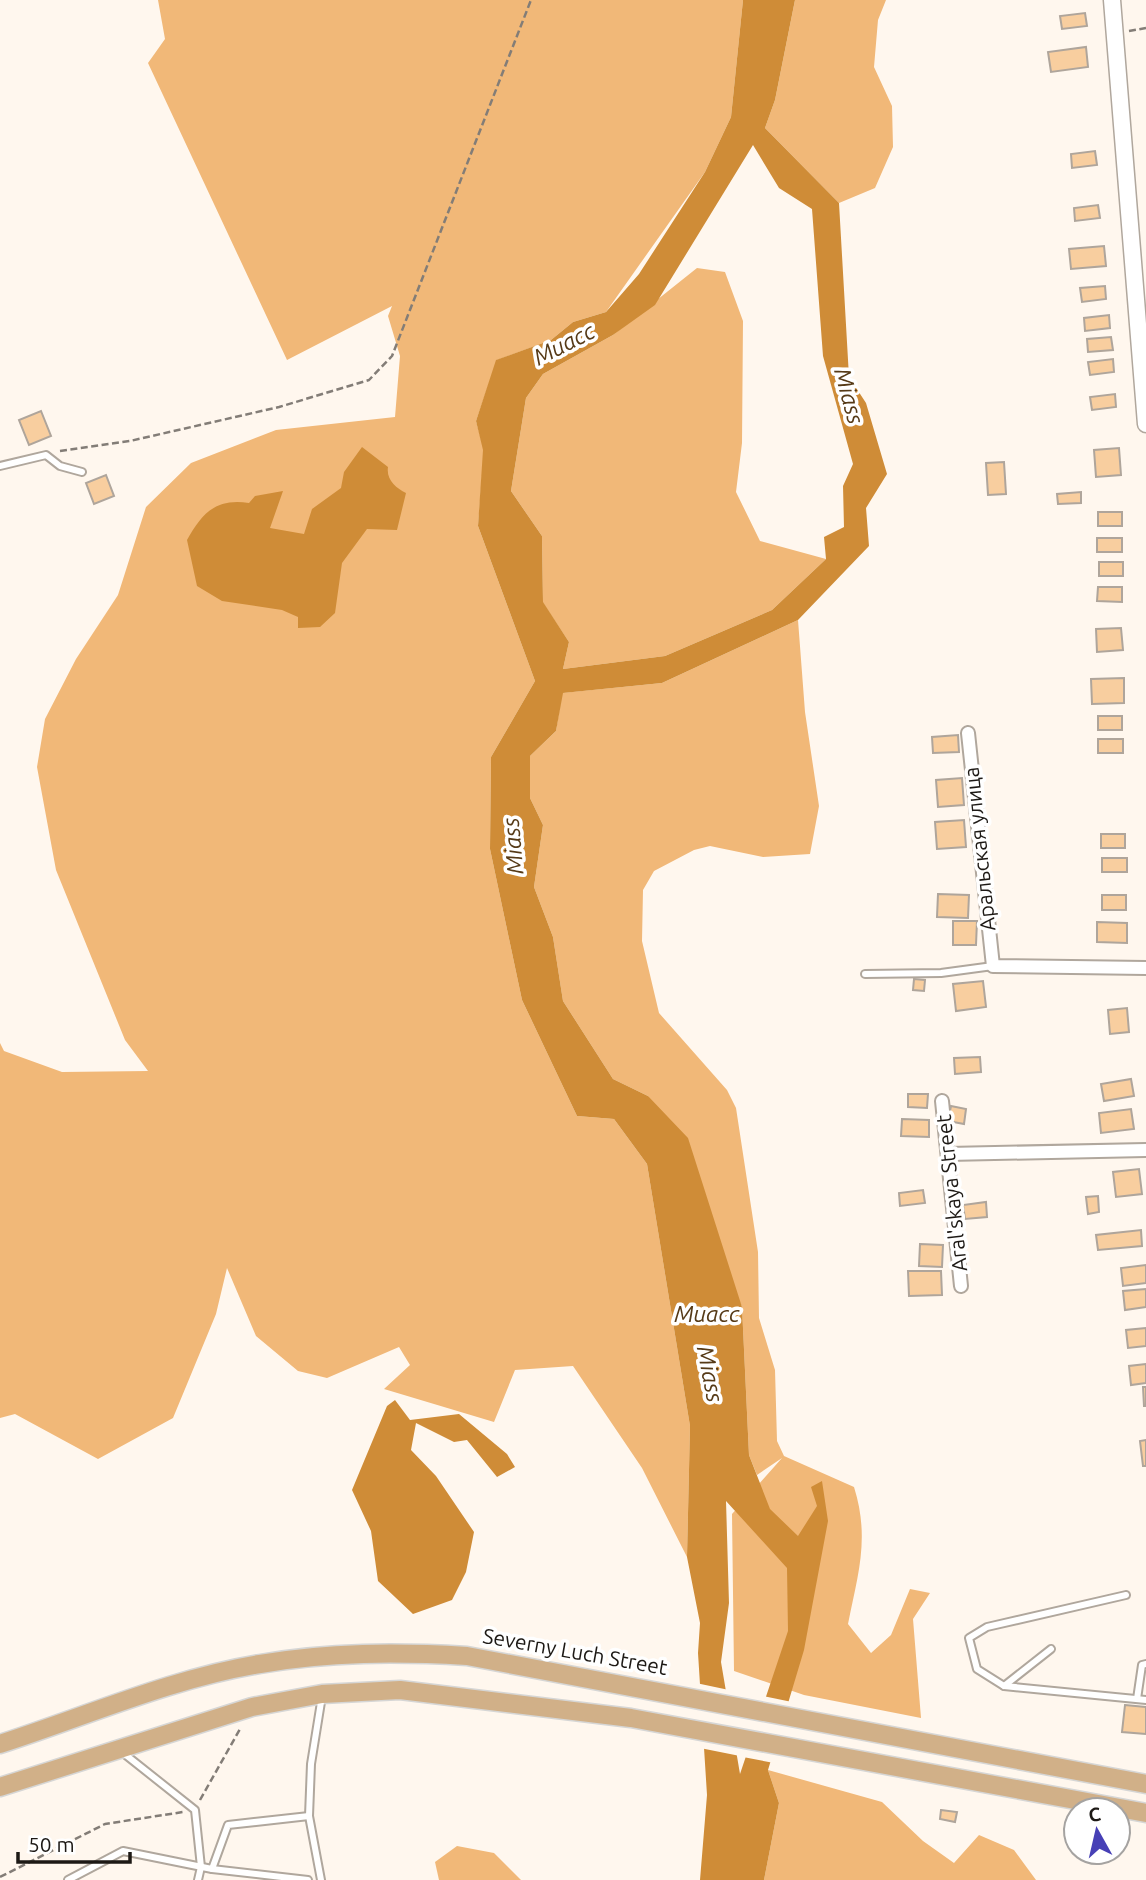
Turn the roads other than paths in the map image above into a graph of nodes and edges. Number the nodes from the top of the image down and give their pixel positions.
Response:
1 (1112, 0) edge
2 (1146, 424) edge
3 (0, 466) edge
4 (82, 472) dead end
5 (968, 733) dead end
6 (993, 966) junction
7 (1146, 968) edge
8 (865, 974) dead end
9 (942, 1101) dead end
10 (1146, 1150) edge
11 (948, 1154) junction
12 (961, 1286) dead end
13 (1126, 1595) dead end
14 (1051, 1649) dead end
15 (1146, 1664) edge
16 (1004, 1686) junction
17 (322, 1694) junction
18 (1138, 1699) junction
19 (1146, 1700) edge
20 (0, 1744) edge
21 (118, 1748) junction
22 (1146, 1784) edge
23 (0, 1787) edge
24 (1146, 1813) edge
25 (309, 1816) junction
26 (201, 1867) junction
27 (212, 1869) junction
28 (68, 1880) edge
29 (198, 1880) edge
30 (308, 1880) edge
31 (321, 1880) edge

1 - 2 street
3 - 4 lane
5 - 6 street, Аральская улица
6 - 7 street
6 - 8 lane
9 - 11 street, Aral'skaya Street
10 - 11 street
11 - 12 street, Aral'skaya Street
13 - 16 lane
14 - 16 lane
15 - 18 lane
16 - 18 lane
17 - 21 main road
17 - 24 main road
17 - 25 lane
18 - 19 lane
20 - 22 main road, Severny Luch Street
21 - 23 main road
21 - 26 lane
25 - 27 lane
25 - 31 lane
26 - 27 lane
26 - 28 lane
26 - 29 lane
27 - 30 lane

